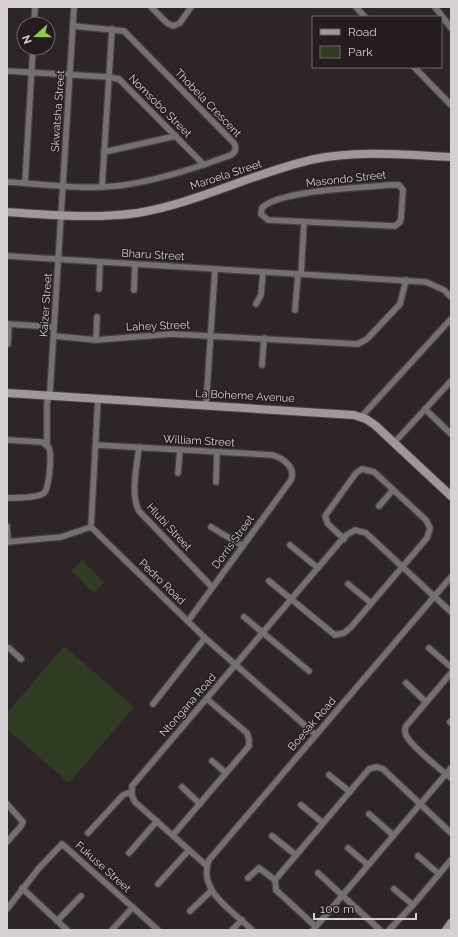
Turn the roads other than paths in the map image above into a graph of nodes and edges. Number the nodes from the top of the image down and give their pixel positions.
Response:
1 (74, 7) edge
2 (151, 7) edge
3 (191, 7) edge
4 (356, 7) edge
5 (435, 7) edge
6 (364, 16) edge
7 (442, 16) edge
8 (442, 16) edge
9 (73, 26) junction
10 (451, 28) edge
11 (112, 29) junction
12 (32, 56) edge
13 (415, 68) edge
14 (7, 71) edge
15 (31, 72) junction
16 (70, 75) junction
17 (109, 77) junction
18 (451, 105) edge
19 (176, 136) junction
20 (104, 152) junction
21 (451, 157) edge
22 (204, 165) junction
23 (7, 182) edge
24 (25, 183) junction
25 (63, 186) junction
26 (102, 186) junction
27 (7, 212) edge
28 (61, 216) junction
29 (304, 222) junction
30 (7, 256) edge
31 (58, 260) junction
32 (100, 262) junction
33 (136, 264) junction
34 (215, 269) junction
35 (262, 272) junction
36 (299, 274) junction
37 (406, 280) junction
38 (98, 289) dead end
39 (134, 290) dead end
40 (451, 297) edge
41 (256, 304) dead end
42 (295, 310) dead end
43 (97, 317) dead end
44 (451, 318) edge
45 (8, 324) edge
46 (54, 327) junction
47 (54, 336) junction
48 (211, 336) junction
49 (264, 338) junction
50 (96, 340) junction
51 (8, 344) edge
52 (262, 364) dead end
53 (451, 381) edge
54 (7, 393) edge
55 (48, 395) junction
56 (98, 398) junction
57 (206, 405) junction
58 (425, 409) junction
59 (361, 417) junction
60 (451, 434) edge
61 (7, 440) edge
62 (394, 443) junction
63 (47, 445) junction
64 (96, 445) junction
65 (139, 447) junction
66 (180, 450) junction
67 (217, 452) junction
68 (178, 473) dead end
69 (292, 473) joint
70 (216, 482) dead end
71 (393, 490) junction
72 (451, 496) edge
73 (7, 498) edge
74 (379, 506) dead end
75 (7, 526) edge
76 (91, 527) junction
77 (211, 527) dead end
78 (344, 539) junction
79 (8, 542) edge
80 (290, 545) dead end
81 (243, 546) junction
82 (403, 567) junction
83 (318, 568) junction
84 (451, 577) edge
85 (270, 581) dead end
86 (348, 584) dead end
87 (212, 587) junction
88 (434, 597) junction
89 (291, 600) junction
90 (371, 603) junction
91 (451, 612) edge
92 (244, 617) dead end
93 (188, 621) junction
94 (264, 633) junction
95 (205, 638) junction
96 (429, 648) dead end
97 (8, 649) edge
98 (21, 659) dead end
99 (236, 665) junction
100 (451, 667) edge
101 (309, 671) dead end
102 (451, 673) edge
103 (406, 683) dead end
104 (207, 698) junction
105 (426, 702) junction
106 (153, 704) dead end
107 (316, 735) junction
108 (212, 761) dead end
109 (451, 768) edge
110 (226, 773) junction
111 (446, 774) junction
112 (329, 775) dead end
113 (451, 778) edge
114 (182, 787) dead end
115 (131, 792) junction
116 (350, 792) junction
117 (420, 803) junction
118 (7, 804) edge
119 (200, 804) junction
120 (301, 805) dead end
121 (369, 814) dead end
122 (157, 821) junction
123 (323, 823) junction
124 (88, 833) dead end
125 (451, 833) edge
126 (393, 835) junction
127 (173, 836) junction
128 (272, 836) dead end
129 (7, 842) edge
130 (348, 848) dead end
131 (189, 850) junction
132 (129, 853) dead end
133 (296, 855) junction
134 (418, 856) dead end
135 (451, 860) edge
136 (368, 865) junction
137 (207, 866) junction
138 (318, 873) dead end
139 (439, 874) junction
140 (248, 878) dead end
141 (275, 880) junction
142 (158, 884) dead end
143 (22, 888) junction
144 (394, 889) dead end
145 (211, 890) junction
146 (81, 896) dead end
147 (342, 896) junction
148 (413, 905) junction
149 (133, 908) junction
150 (7, 909) edge
151 (190, 911) dead end
152 (56, 920) junction
153 (242, 920) junction
154 (451, 923) edge
155 (314, 928) edge
156 (67, 930) edge
157 (112, 930) edge
158 (158, 930) edge
159 (232, 930) edge
160 (252, 930) edge
161 (380, 930) edge
162 (389, 930) edge
163 (446, 930) edge

1 - 9 street, Skwatsha Street
2 - 3 street
4 - 6 street
5 - 7 street
8 - 10 street
9 - 11 street, Thobela Crescent
9 - 16 street, Skwatsha Street
11 - 17 street
11 - 22 street, Thobela Crescent
12 - 15 street
13 - 18 street
14 - 15 street, Nomsobo Street
15 - 16 street, Nomsobo Street
15 - 24 street
16 - 17 street, Nomsobo Street
16 - 25 street, Skwatsha Street
17 - 19 street, Nomsobo Street
17 - 20 street
19 - 20 street
19 - 22 street, Nomsobo Street
20 - 26 street
21 - 28 street, Maroela Street
22 - 26 street, Thobela Crescent
23 - 24 street, Thobela Crescent
24 - 25 street, Thobela Crescent
25 - 26 street, Thobela Crescent
25 - 28 street, Skwatsha Street
27 - 28 street, Maroela Street
28 - 31 street, Kaizer Street
29 - 29 street, Masondo Street
29 - 36 street
30 - 31 street, Bharu Street
31 - 32 street, Bharu Street
31 - 46 street, Kaizer Street
32 - 33 street, Bharu Street
32 - 38 street
33 - 34 street, Bharu Street
33 - 39 street
34 - 35 street, Bharu Street
34 - 48 street
35 - 36 street, Bharu Street
35 - 41 street
36 - 37 street, Bharu Street
36 - 42 street
37 - 40 street, Bharu Street
37 - 49 street, Lahey Street
43 - 50 street
44 - 59 street
45 - 46 street
45 - 51 street
46 - 47 street, Kaizer Street
47 - 50 street, Lahey Street
47 - 55 street, Kaizer Street
48 - 49 street, Lahey Street
48 - 50 street, Lahey Street
48 - 57 street
49 - 52 street
53 - 58 street
54 - 55 street, La Boheme Avenue
55 - 56 street, La Boheme Avenue
55 - 63 street, Kaizer Street
56 - 57 street, La Boheme Avenue
56 - 64 street
57 - 59 street, La Boheme Avenue
58 - 60 street
58 - 62 street
59 - 62 street, La Boheme Avenue
61 - 63 street
62 - 72 street, La Boheme Avenue
63 - 73 street, Kaizer Street
64 - 65 street, William Street
64 - 76 street
65 - 66 street, William Street
65 - 87 street, Hlubi Street
66 - 67 street, William Street
66 - 68 street
67 - 69 street, William Street
67 - 70 street
69 - 81 street, Dorris Street
71 - 74 street
71 - 78 street
71 - 82 street
75 - 79 street
76 - 79 street
76 - 93 street, Pedro Road
77 - 81 street
78 - 82 street, Ntongana Road
78 - 83 street, Ntongana Road
80 - 83 street
81 - 87 street, Dorris Street
82 - 88 street, Ntongana Road
82 - 90 street
83 - 89 street, Ntongana Road
84 - 88 street, Boesak Road
85 - 89 street
86 - 90 street
87 - 93 street, Dorris Street
88 - 91 street, Ntongana Road
88 - 107 street, Boesak Road
89 - 90 street
89 - 94 street, Ntongana Road
92 - 94 street
93 - 95 street, Pedro Road
94 - 99 street, Ntongana Road
94 - 101 street
95 - 99 street, Pedro Road
95 - 106 street
96 - 100 street
97 - 98 street
99 - 104 street, Ntongana Road
99 - 107 street, Pedro Road
102 - 105 street
103 - 105 street
104 - 110 street
104 - 115 street, Ntongana Road
105 - 111 street
107 - 137 street, Boesak Road
108 - 110 street
109 - 111 street
110 - 119 street
111 - 113 street
111 - 117 street
112 - 116 street
114 - 119 street
115 - 122 street
115 - 124 street, Ntongana Road
116 - 117 street
116 - 123 street
117 - 125 street
117 - 126 street
118 - 129 street
119 - 127 street
120 - 123 street
121 - 126 street
122 - 127 street
122 - 132 street
123 - 133 street
126 - 136 street
127 - 131 street
128 - 133 street
130 - 136 street
131 - 137 street
131 - 142 street
133 - 141 street
134 - 139 street
135 - 139 street
136 - 147 street
137 - 145 street
138 - 147 street
139 - 148 street
140 - 141 street
141 - 155 street
143 - 149 street, Fukuse Street
143 - 150 street, Fukuse Street
143 - 152 street
144 - 148 street
145 - 151 street
145 - 153 street
146 - 152 street
147 - 155 street
147 - 161 street
148 - 162 street
149 - 157 street
149 - 158 street, Fukuse Street
152 - 156 street
153 - 159 street
153 - 160 street
154 - 163 street

